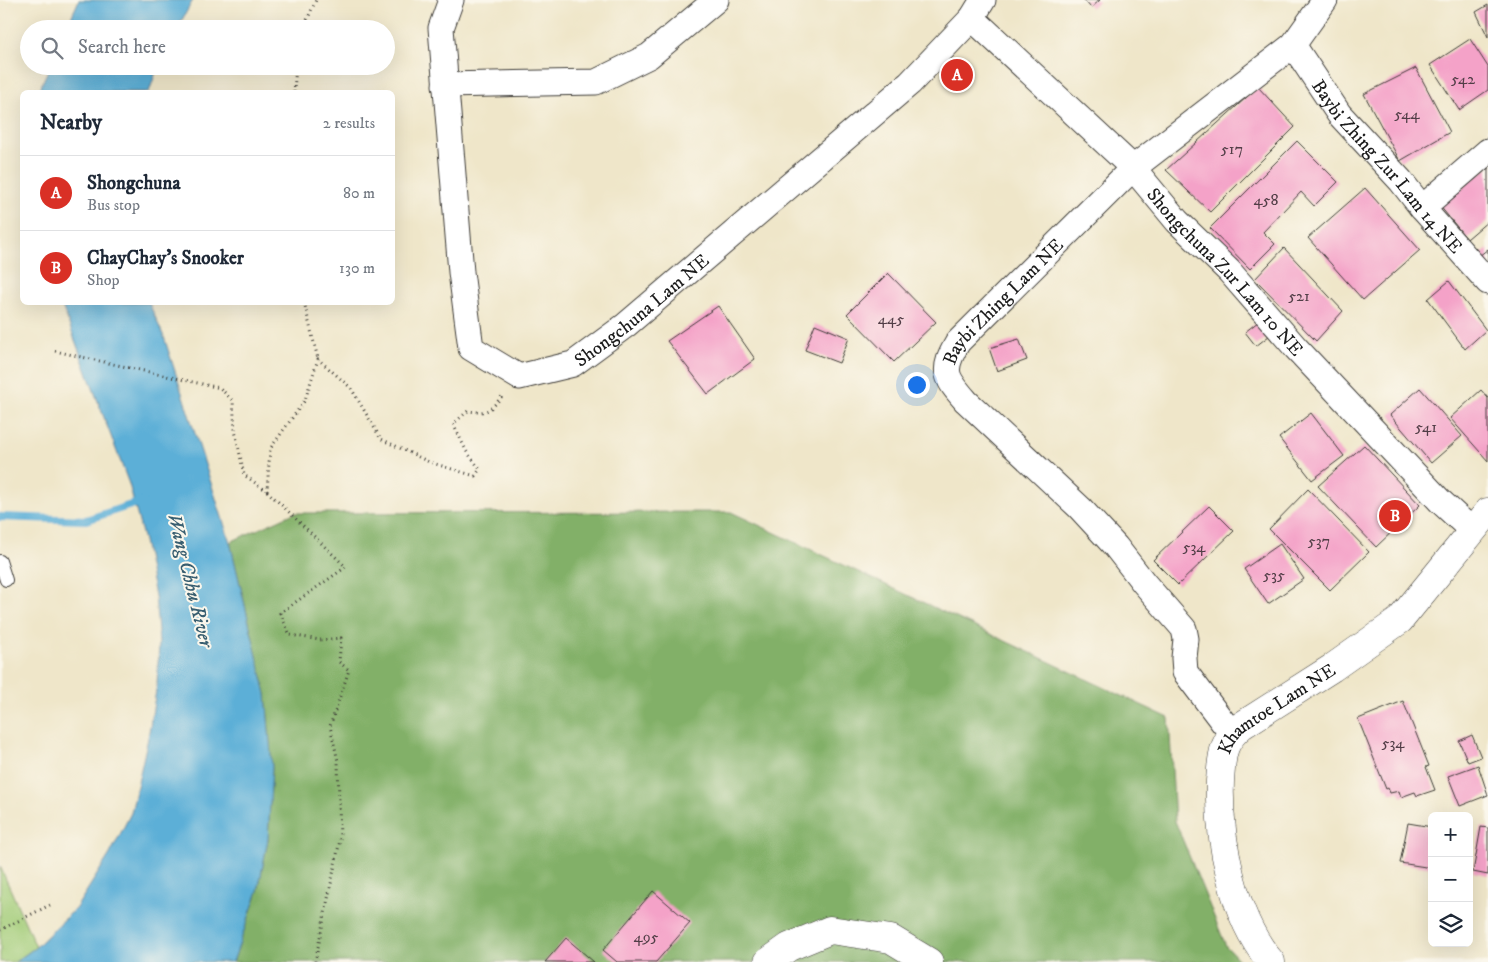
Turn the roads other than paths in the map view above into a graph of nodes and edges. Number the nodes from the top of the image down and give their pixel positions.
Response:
1 (451, 0) edge
2 (716, 0) edge
3 (1325, 0) edge
4 (978, 9) edge
5 (1293, 44) junction
6 (445, 85) junction
7 (1488, 151) edge
8 (1133, 168) junction
9 (1422, 208) junction
10 (1488, 282) edge
11 (1481, 521) edge
12 (0, 561) edge
13 (6, 580) dead end
14 (1232, 734) junction
15 (768, 962) edge
16 (929, 962) edge
17 (1271, 962) edge

1 - 6 street
2 - 6 street
3 - 5 street, Baybi Zhing Lam NE
4 - 6 street, Shongchuna Lam NE
4 - 8 street, Shongchuna Zur Lam 10 NE
5 - 8 street, Baybi Zhing Lam NE
5 - 9 street, Baybi Zhing Zur Lam 14 NE
7 - 9 street
8 - 11 street, Shongchuna Zur Lam 10 NE
8 - 14 street, Baybi Zhing Lam NE
9 - 10 street, Baybi Zhing Zur Lam 14 NE
11 - 14 main road, Khamtoe Lam NE
12 - 13 lane
14 - 17 main road, Khamtoe Lam NE
15 - 16 main road

